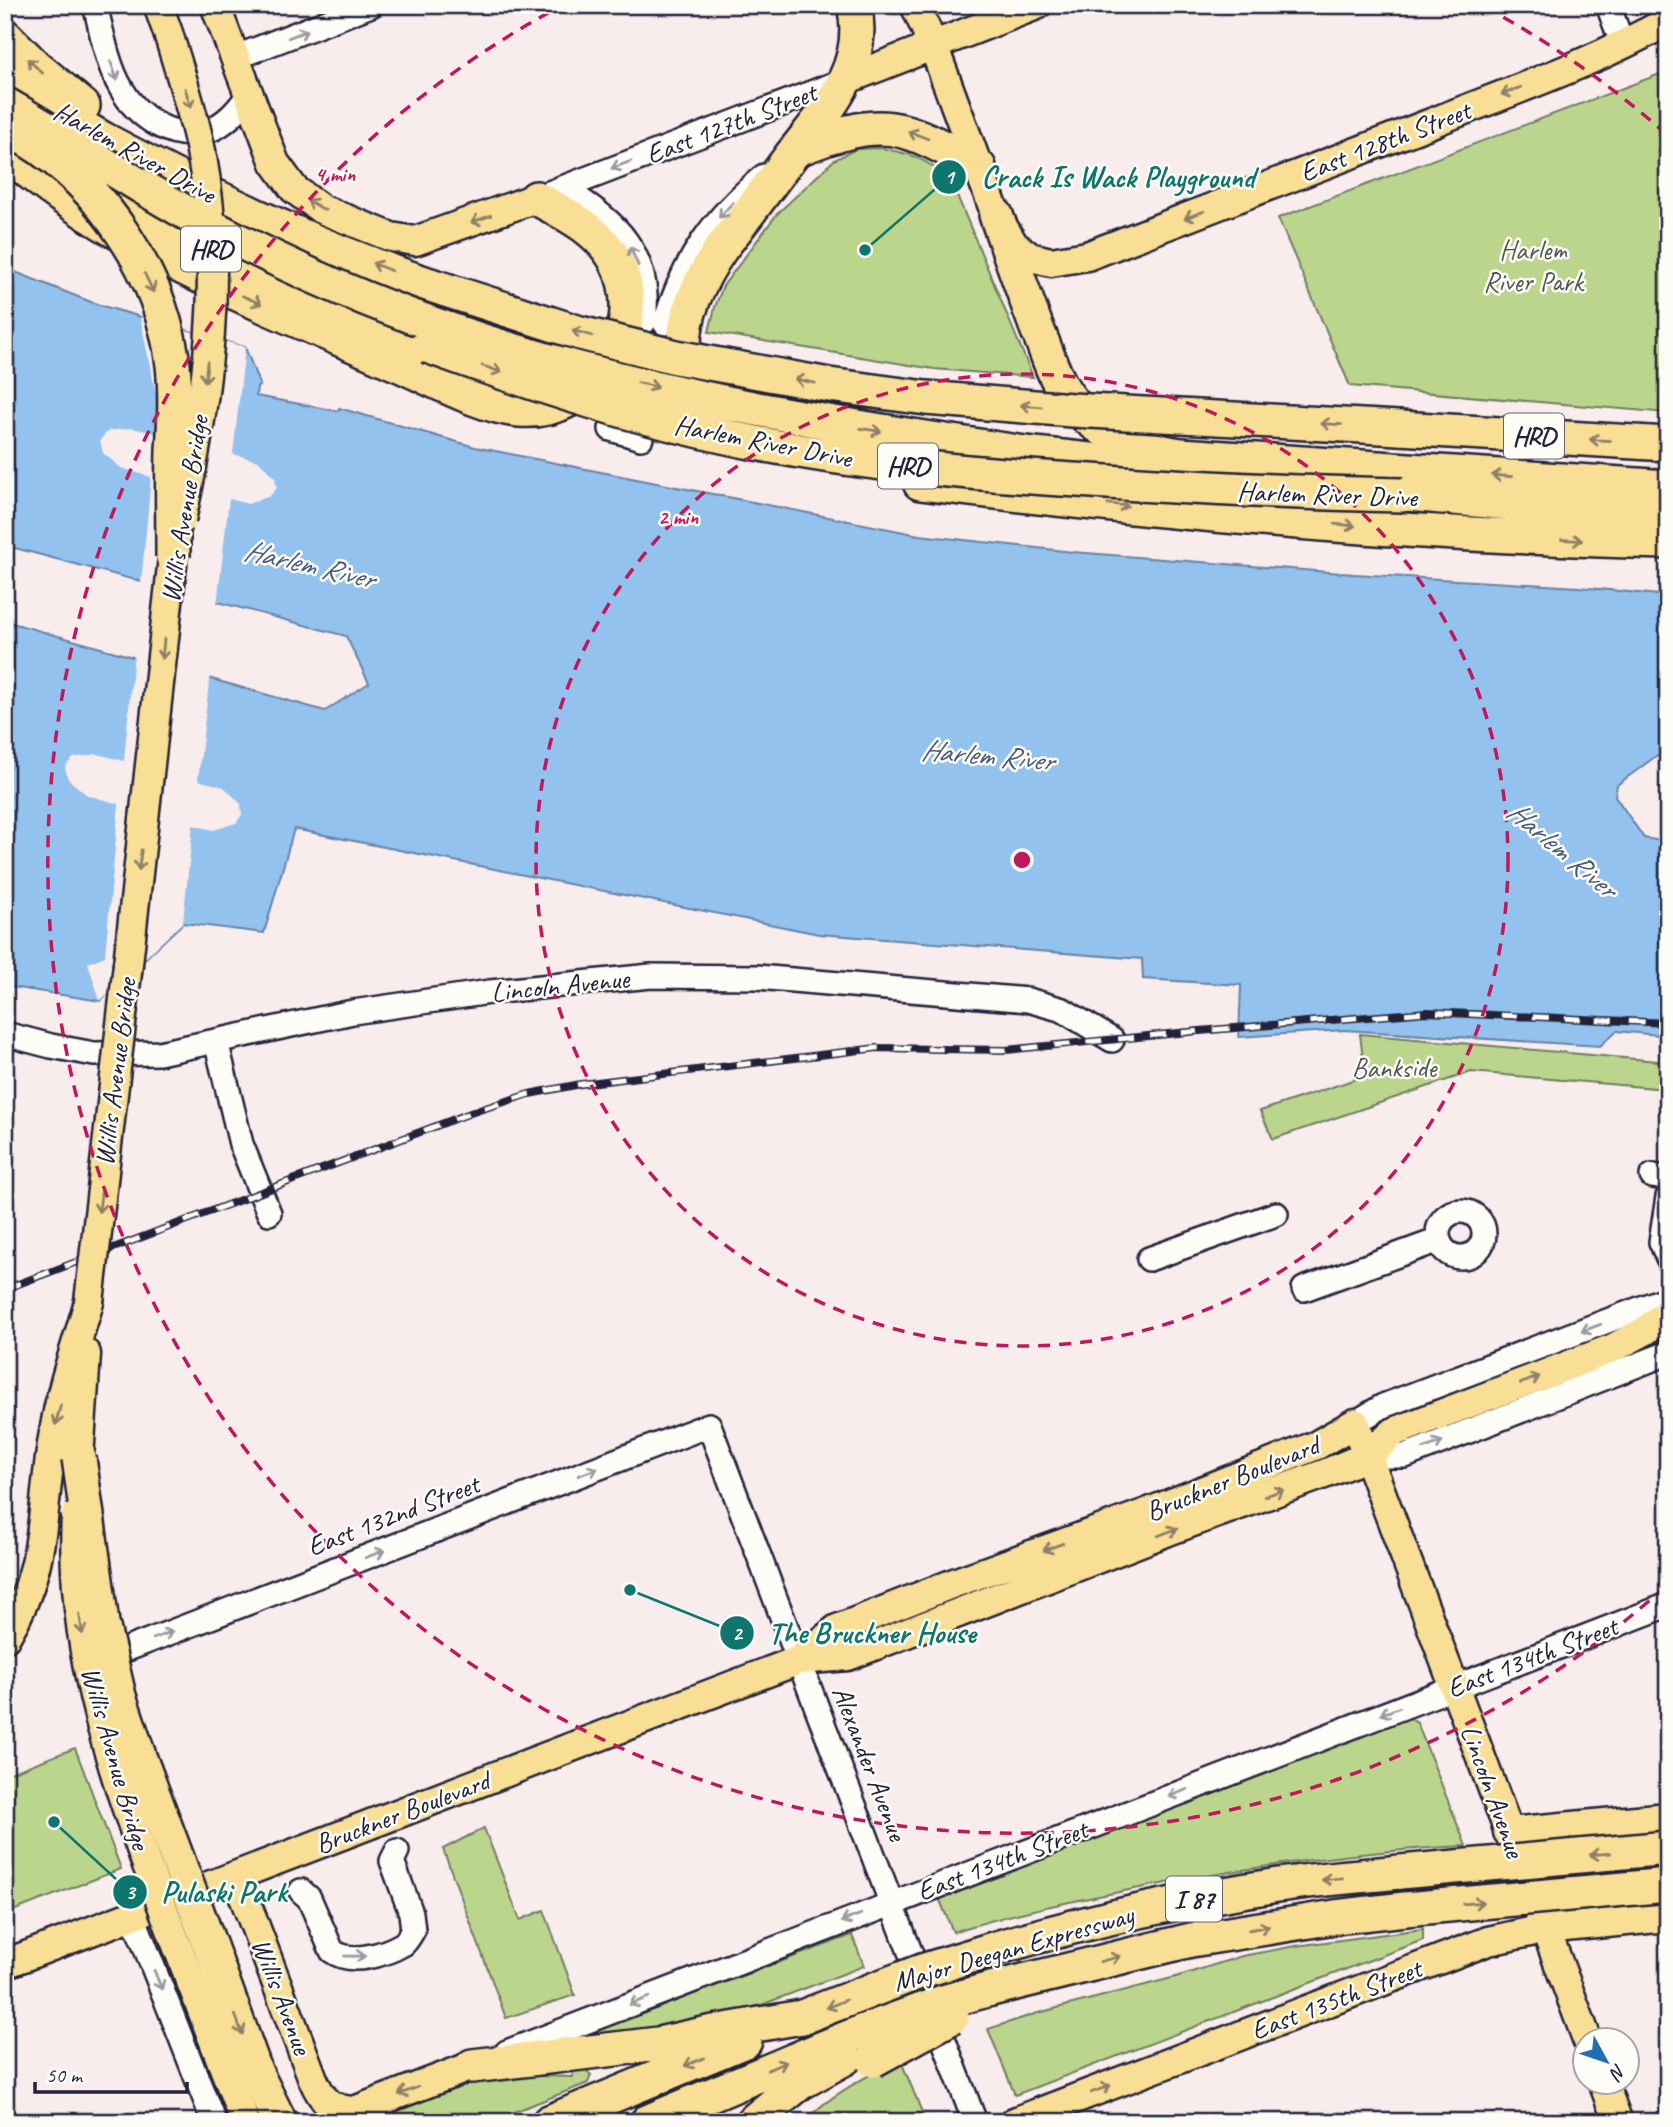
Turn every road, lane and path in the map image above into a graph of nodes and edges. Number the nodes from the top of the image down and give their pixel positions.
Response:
1 (95, 5) edge
2 (158, 5) edge
3 (215, 5) edge
4 (372, 5) edge
5 (855, 5) edge
6 (915, 5) edge
7 (1037, 5) edge
8 (1608, 5) edge
9 (1668, 21) edge
10 (5, 36) edge
11 (933, 45) junction
12 (1623, 46) junction
13 (1668, 47) edge
14 (234, 58) junction
15 (5, 78) edge
16 (845, 79) junction
17 (248, 96) junction
18 (5, 104) edge
19 (5, 129) edge
20 (796, 150) junction
21 (5, 152) edge
22 (979, 167) junction
23 (165, 170) junction
24 (549, 193) junction
25 (996, 215) junction
26 (611, 429) dead end
27 (641, 438) dead end
28 (1668, 444) edge
29 (1668, 486) edge
30 (1403, 495) junction
31 (1668, 517) edge
32 (1668, 542) edge
33 (173, 556) junction
34 (5, 1034) edge
35 (1112, 1040) dead end
36 (216, 1041) junction
37 (1668, 1197) edge
38 (269, 1213) dead end
39 (1276, 1214) dead end
40 (1439, 1240) dead end
41 (1668, 1258) edge
42 (1149, 1259) dead end
43 (1304, 1289) dead end
44 (1668, 1298) edge
45 (89, 1302) junction
46 (1668, 1312) edge
47 (1668, 1353) edge
48 (1356, 1423) junction
49 (709, 1425) joint
50 (1367, 1456) junction
51 (79, 1458) joint
52 (1668, 1605) edge
53 (5, 1639) edge
54 (799, 1660) junction
55 (1454, 1686) junction
56 (1668, 1817) edge
57 (1508, 1832) junction
58 (1668, 1848) edge
59 (397, 1851) dead end
60 (236, 1876) junction
61 (1668, 1885) edge
62 (301, 1891) dead end
63 (180, 1898) junction
64 (891, 1903) junction
65 (133, 1916) junction
66 (1668, 1917) edge
67 (1544, 1929) junction
68 (193, 1943) junction
69 (5, 1964) edge
70 (992, 1994) junction
71 (802, 2017) junction
72 (1582, 2025) edge
73 (867, 2047) junction
74 (472, 2066) junction
75 (1608, 2096) edge
76 (337, 2109) joint
77 (214, 2122) edge
78 (245, 2122) edge
79 (280, 2122) edge
80 (549, 2122) edge
81 (647, 2122) edge
82 (752, 2122) edge
83 (785, 2122) edge
84 (975, 2122) edge
85 (1014, 2122) edge
86 (1618, 2122) edge

1 -> 17 street
2 -> 33 main road, Willis Avenue Bridge, bridge
3 - 14 main road
14 -> 4 street
5 - 16 highway
6 - 11 main road, East 128th Street
7 - 11 main road, East 127th Street
8 - 12 street
9 - 12 main road, East 128th Street
23 -> 10 highway
11 - 16 main road, East 127th Street
11 - 22 main road, East 128th Street
12 - 13 main road
12 -> 25 main road, East 128th Street
14 - 17 main road
15 - 23 highway, Harlem River Drive / HRD
16 - 20 highway
16 -> 24 street, East 127th Street
24 -> 17 main road, East 127th Street
18 -> 30 highway, bridge
19 -> 30 highway, Harlem River Drive / HRD, bridge
19 -> 33 highway, bridge
22 -> 20 highway
20 -> 24 street
20 -> 32 highway
21 -> 24 highway
22 - 25 main road, East 128th Street
28 -> 23 highway, Harlem River Drive / HRD, bridge
29 -> 25 highway
26 - 27 street
30 - 31 highway, Harlem River Drive / HRD
33 -> 45 main road, Willis Avenue Bridge, bridge
34 - 36 street, Lincoln Avenue
35 - 36 street, Lincoln Avenue
36 - 38 street
37 - 41 street
39 - 42 street
40 - 43 street
44 -> 48 street, Bruckner Boulevard
45 - 51 main road, Willis Avenue Bridge
45 -> 53 main road
50 -> 46 main road
50 -> 47 street, Bruckner Boulevard
48 - 50 main road, Lincoln Avenue
48 -> 54 main road, Bruckner Boulevard
49 - 54 street, Alexander Avenue
63 -> 49 street, East 132nd Street
54 -> 50 main road, Bruckner Boulevard
50 - 55 main road, Lincoln Avenue
51 -> 68 highway, bridge
52 - 55 street, East 134th Street
54 - 60 main road, Bruckner Boulevard
54 - 64 street, Alexander Avenue
55 - 57 main road, Lincoln Avenue
55 -> 64 street, East 134th Street
56 - 57 main road
57 - 67 main road, Lincoln Avenue
58 -> 71 highway, Major Deegan Expressway / I 87, bridge
62 -> 59 street
60 - 63 main road, Bruckner Boulevard
60 - 76 main road, Willis Avenue
70 -> 61 highway, Major Deegan Expressway / I 87, bridge
63 - 65 main road, Bruckner Boulevard
64 -> 74 street, East 134th Street
64 - 84 street, Alexander Avenue
65 - 69 main road, Bruckner Boulevard
65 -> 77 street
66 - 67 main road, East 135th Street
67 - 72 main road, Lincoln Avenue
85 -> 67 main road, East 135th Street
68 - 78 main road
68 -> 79 highway
70 - 73 highway, bridge
70 - 73 highway, Major Deegan Expressway / I 87, bridge
71 - 74 highway
71 -> 80 highway, Major Deegan Expressway / I 87
81 -> 73 highway, Major Deegan Expressway / I 87
73 - 82 highway
73 - 83 highway
74 -> 76 main road, East 134th Street
75 - 86 main road

